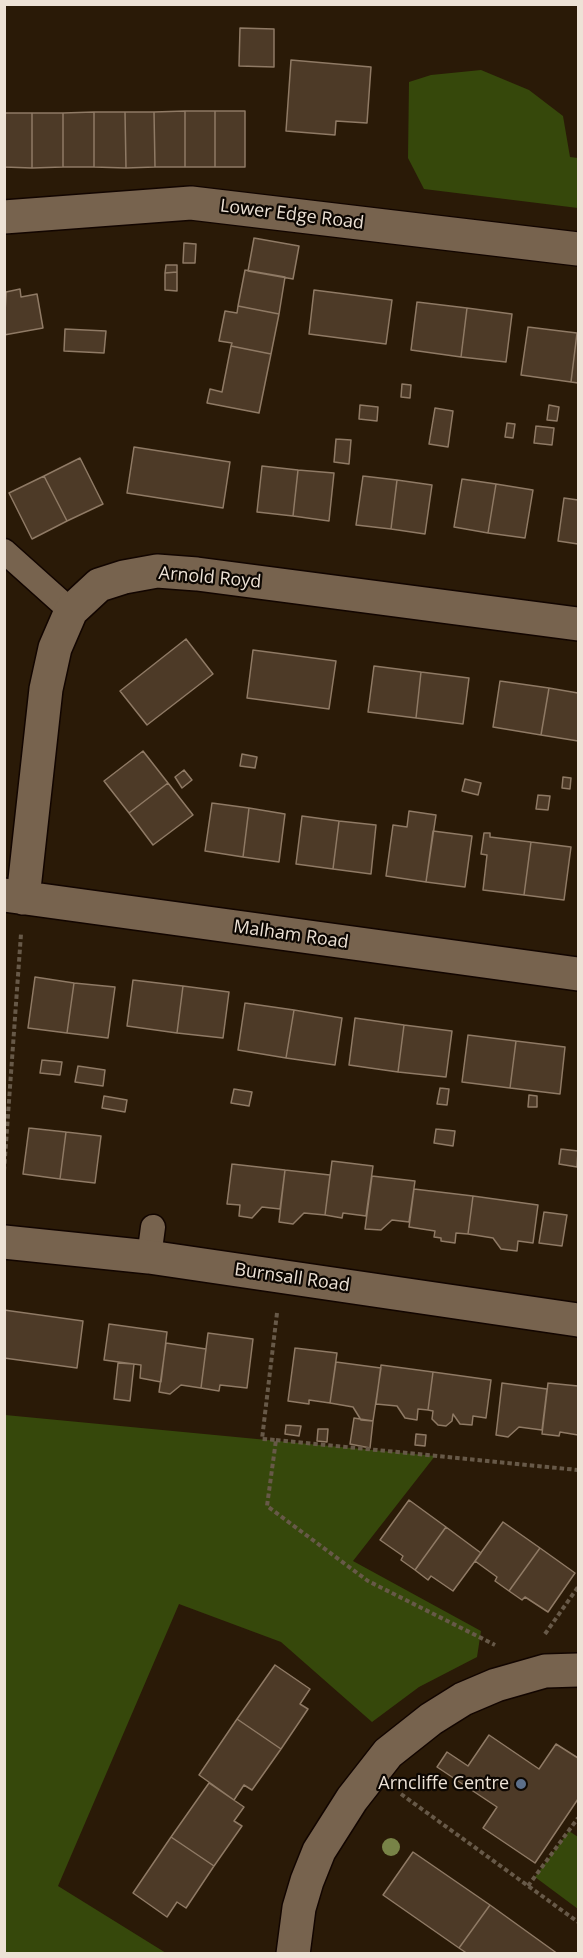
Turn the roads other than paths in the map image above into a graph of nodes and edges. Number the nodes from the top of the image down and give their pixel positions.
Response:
1 (4, 217) edge
2 (579, 249) edge
3 (4, 551) edge
4 (71, 611) junction
5 (579, 624) edge
6 (14, 896) edge
7 (579, 974) edge
8 (4, 1242) edge
9 (579, 1320) edge
10 (579, 1670) edge
11 (293, 1953) edge

1 - 2 street, Lower Edge Road
3 - 4 lane
4 - 5 street, Arnold Royd
4 - 6 street, Arnold Royd
6 - 7 street, Malham Road
8 - 9 street, Burnsall Road
10 - 11 street

